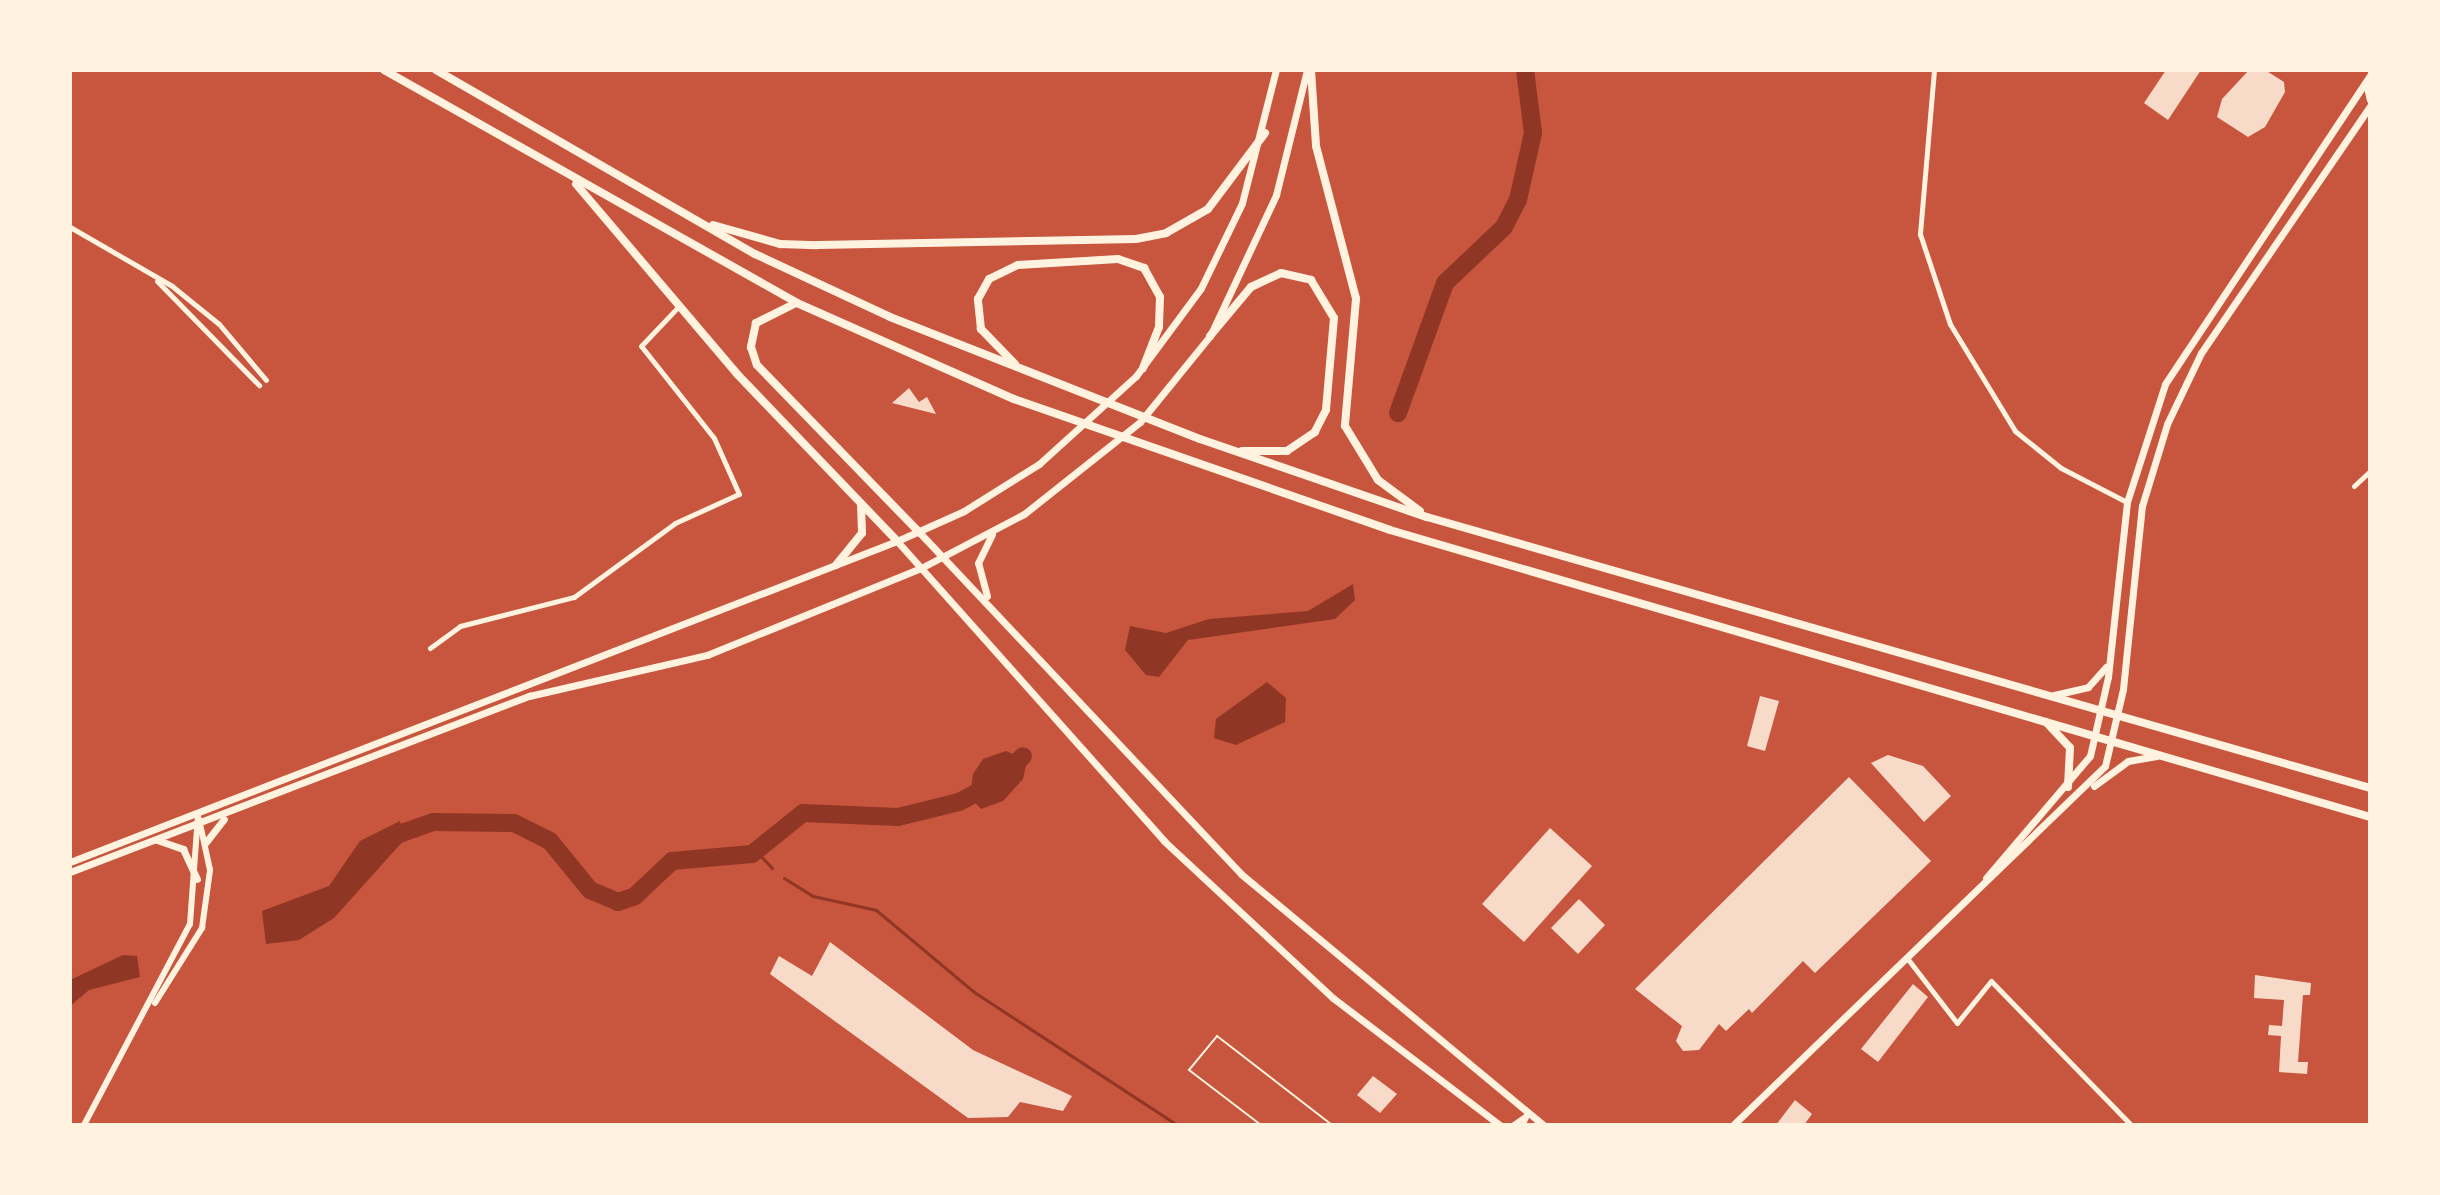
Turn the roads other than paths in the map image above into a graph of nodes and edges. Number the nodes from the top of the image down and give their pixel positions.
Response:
1 (384, 70) edge
2 (436, 70) edge
3 (1276, 70) edge
4 (1309, 70) edge
5 (1934, 70) edge
6 (2368, 78) edge
7 (2370, 103) edge
8 (1265, 133) junction
9 (570, 178) junction
10 (693, 219) junction
11 (70, 227) edge
12 (2240, 264) junction
13 (2255, 274) junction
14 (2231, 277) junction
15 (157, 280) junction
16 (2246, 287) junction
17 (797, 303) junction
18 (679, 306) junction
19 (1210, 336) junction
20 (1143, 368) junction
21 (1022, 370) junction
22 (260, 371) junction
23 (251, 377) junction
24 (266, 380) dead end
25 (259, 385) dead end
26 (2150, 419) junction
27 (2167, 424) junction
28 (1230, 450) junction
29 (2370, 471) edge
30 (2354, 486) dead end
31 (859, 500) junction
32 (2127, 502) junction
33 (2142, 506) junction
34 (1427, 517) junction
35 (919, 532) junction
36 (993, 532) junction
37 (897, 541) junction
38 (945, 556) junction
39 (836, 565) junction
40 (921, 568) junction
41 (992, 605) junction
42 (430, 648) dead end
43 (2112, 650) junction
44 (2054, 695) junction
45 (2102, 710) junction
46 (2119, 714) junction
47 (2043, 719) junction
48 (2096, 733) junction
49 (2114, 739) junction
50 (2166, 755) junction
51 (2068, 787) junction
52 (2370, 788) edge
53 (2083, 794) junction
54 (198, 814) junction
55 (230, 815) junction
56 (2370, 817) edge
57 (197, 826) junction
58 (155, 839) junction
59 (206, 842) junction
60 (70, 862) edge
61 (70, 872) edge
62 (197, 879) junction
63 (1980, 887) junction
64 (1907, 958) junction
65 (149, 1009) junction
66 (1528, 1114) junction
67 (84, 1125) edge
68 (1261, 1125) edge
69 (1332, 1125) edge
70 (1500, 1125) edge
71 (1512, 1125) edge
72 (1522, 1125) edge
73 (1543, 1125) edge
74 (1733, 1125) edge
75 (2131, 1125) edge

1 - 9 main road
2 - 10 main road
3 - 8 main road
4 - 19 main road
4 - 34 main road
5 - 32 street
6 - 7 main road
6 - 12 main road
7 - 13 main road
8 - 10 main road
8 - 20 main road
9 - 17 main road
9 - 18 main road
10 - 21 main road
11 - 15 street
12 - 13 main road
12 - 14 main road
13 - 16 main road
14 - 16 main road
14 - 26 main road
15 - 22 street
15 - 23 street
16 - 27 main road
17 - 35 main road
17 - 47 main road
18 - 31 main road
18 - 42 street
19 - 28 main road
19 - 36 main road
20 - 21 main road
20 - 35 main road
21 - 28 main road
22 - 23 street
22 - 24 street
23 - 25 street
26 - 27 main road
26 - 32 main road
27 - 33 main road
28 - 34 main road
29 - 30 street
31 - 37 main road
31 - 39 main road
32 - 33 main road
32 - 43 main road
33 - 46 main road
34 - 44 main road
35 - 37 main road
35 - 38 main road
36 - 38 main road
36 - 41 main road
37 - 39 main road
37 - 40 main road
38 - 40 main road
38 - 41 main road
39 - 54 main road
40 - 55 main road
40 - 70 main road
41 - 66 main road
43 - 44 main road
43 - 45 main road
44 - 45 main road
45 - 46 main road
45 - 48 main road
46 - 49 main road
46 - 52 main road
47 - 48 main road
47 - 51 main road
48 - 49 main road
48 - 51 main road
49 - 50 main road
49 - 53 main road
50 - 53 main road
50 - 56 main road
51 - 63 main road
53 - 63 main road
54 - 57 street
54 - 60 main road
55 - 57 main road
55 - 59 main road
57 - 58 main road
57 - 59 street
57 - 62 street
58 - 61 main road
58 - 62 main road
59 - 65 street
62 - 65 street
63 - 64 main road
64 - 74 main road
64 - 75 street
65 - 67 street
66 - 71 street
66 - 72 street
66 - 73 main road
68 - 69 lane

